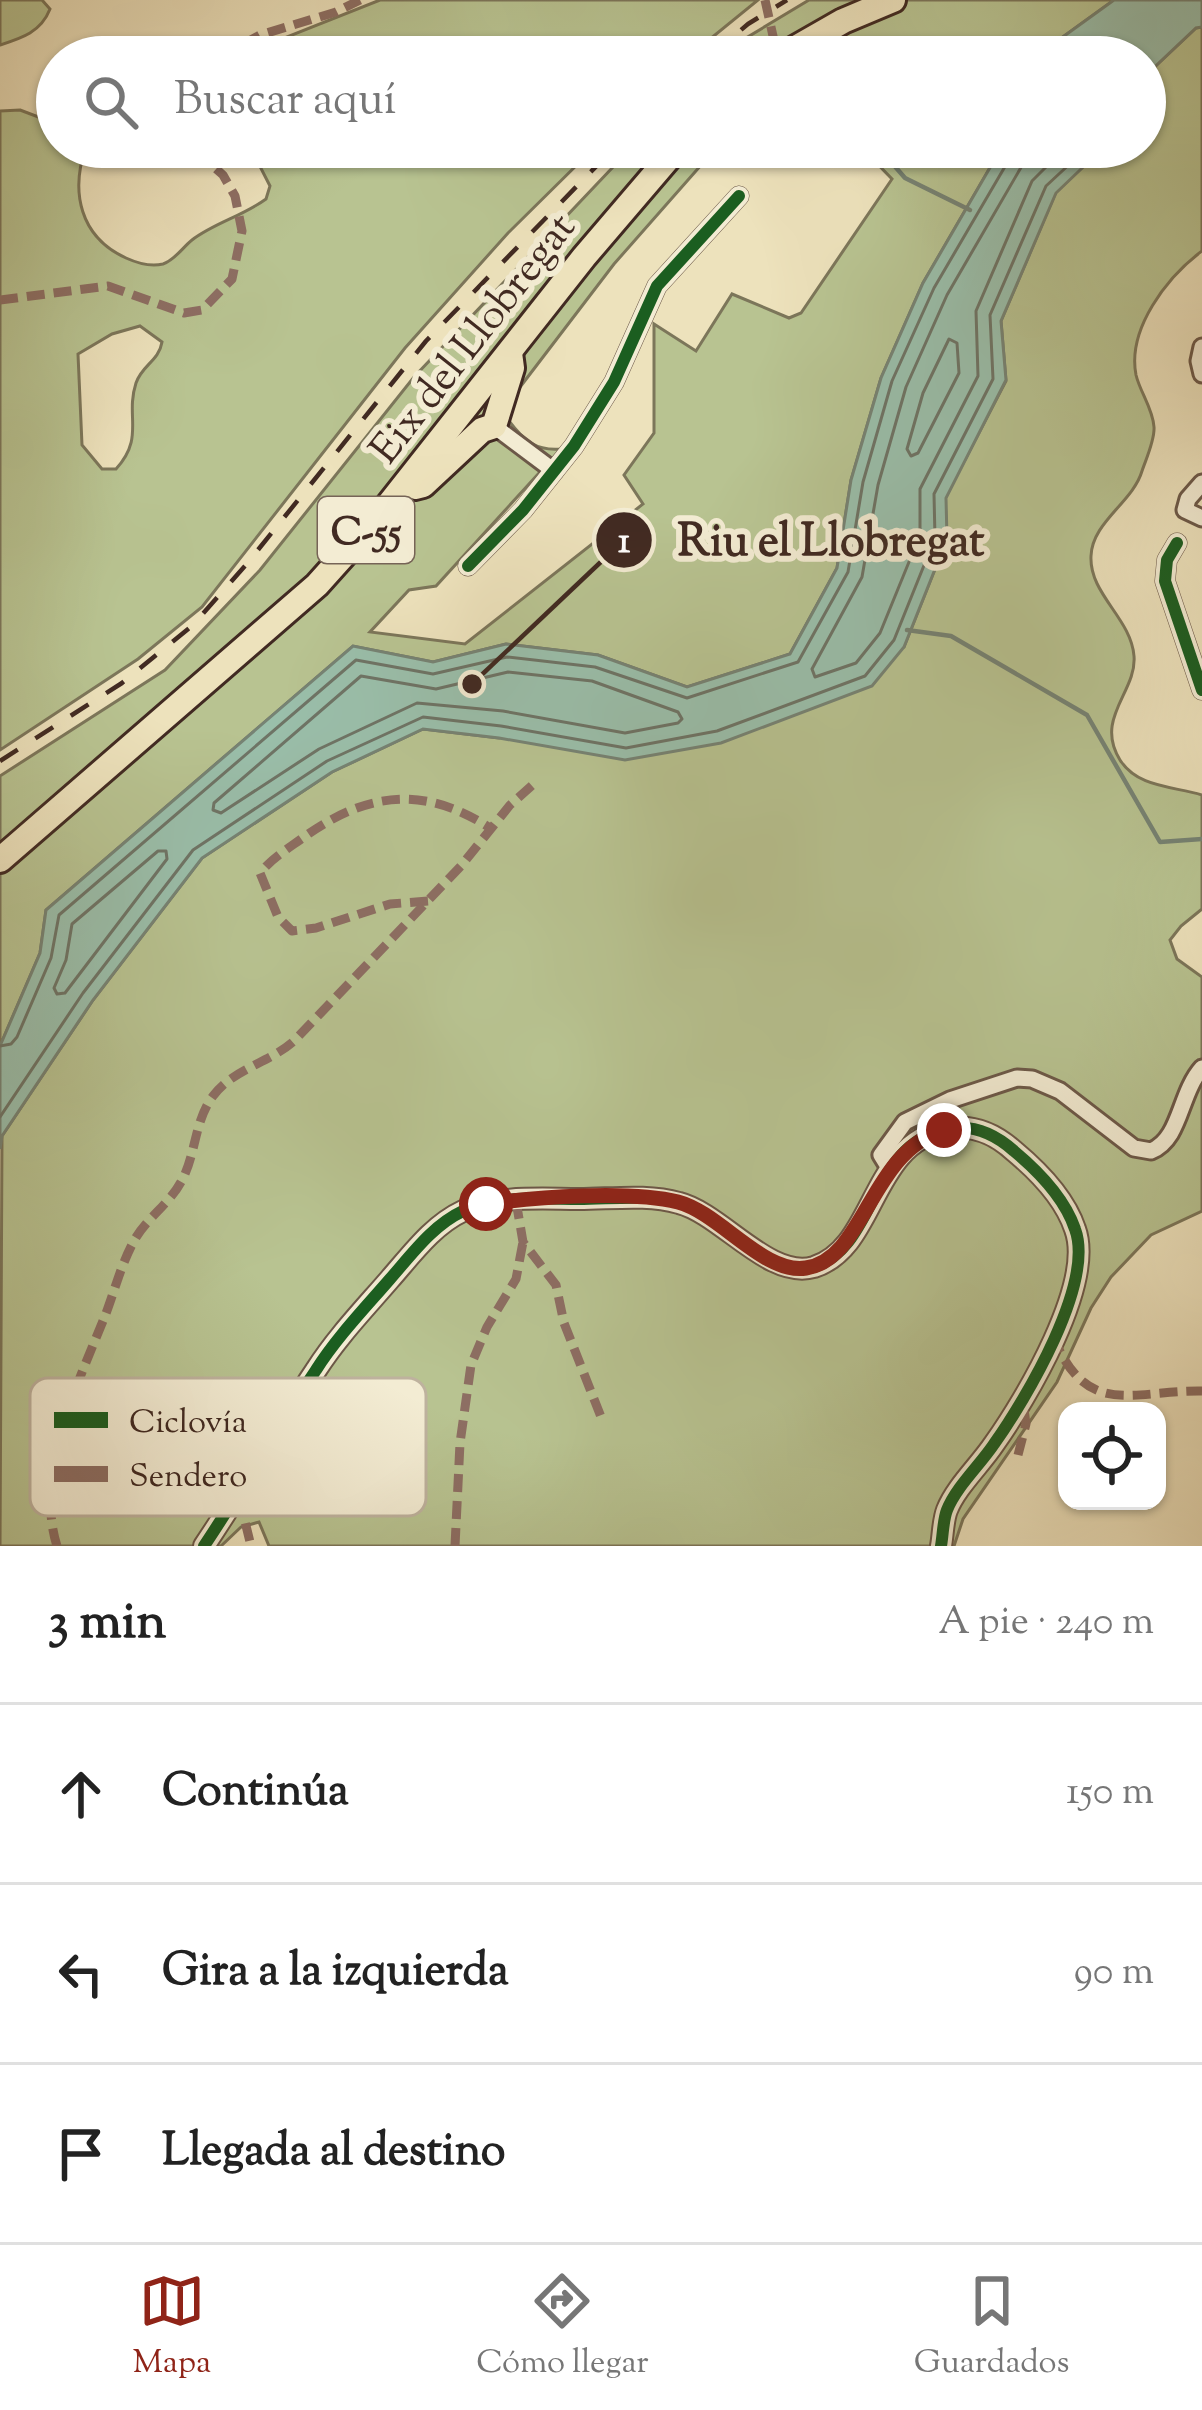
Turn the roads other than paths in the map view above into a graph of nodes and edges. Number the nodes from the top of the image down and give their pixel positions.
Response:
1 (849, 0) edge
2 (893, 0) edge
3 (792, 36) edge
4 (817, 36) edge
5 (640, 168) edge
6 (659, 168) edge
7 (739, 196) dead end
8 (1202, 347) edge
9 (510, 353) junction
10 (1202, 374) edge
11 (494, 426) junction
12 (554, 471) junction
13 (407, 481) junction
14 (1202, 483) edge
15 (1202, 518) edge
16 (1177, 543) dead end
17 (468, 566) dead end
18 (1195, 654) edge
19 (1202, 690) edge
20 (0, 843) edge
21 (0, 860) edge
22 (1202, 1069) edge
23 (889, 1168) junction
24 (313, 1378) edge
25 (224, 1516) edge
26 (204, 1546) edge
27 (941, 1546) edge

1 - 3 highway
2 - 4 highway
5 - 20 highway, Eix del Llobregat / C-55
6 - 9 highway, Eix del Llobregat / C-55
7 - 12 street
8 - 10 street
9 - 11 highway
9 - 13 highway, Eix del Llobregat / C-55
11 - 12 street
11 - 13 highway
12 - 17 street
13 - 21 highway, Eix del Llobregat / C-55
14 - 15 street
16 - 18 street
18 - 19 street
22 - 23 street
23 - 24 street
23 - 27 street
25 - 26 street

